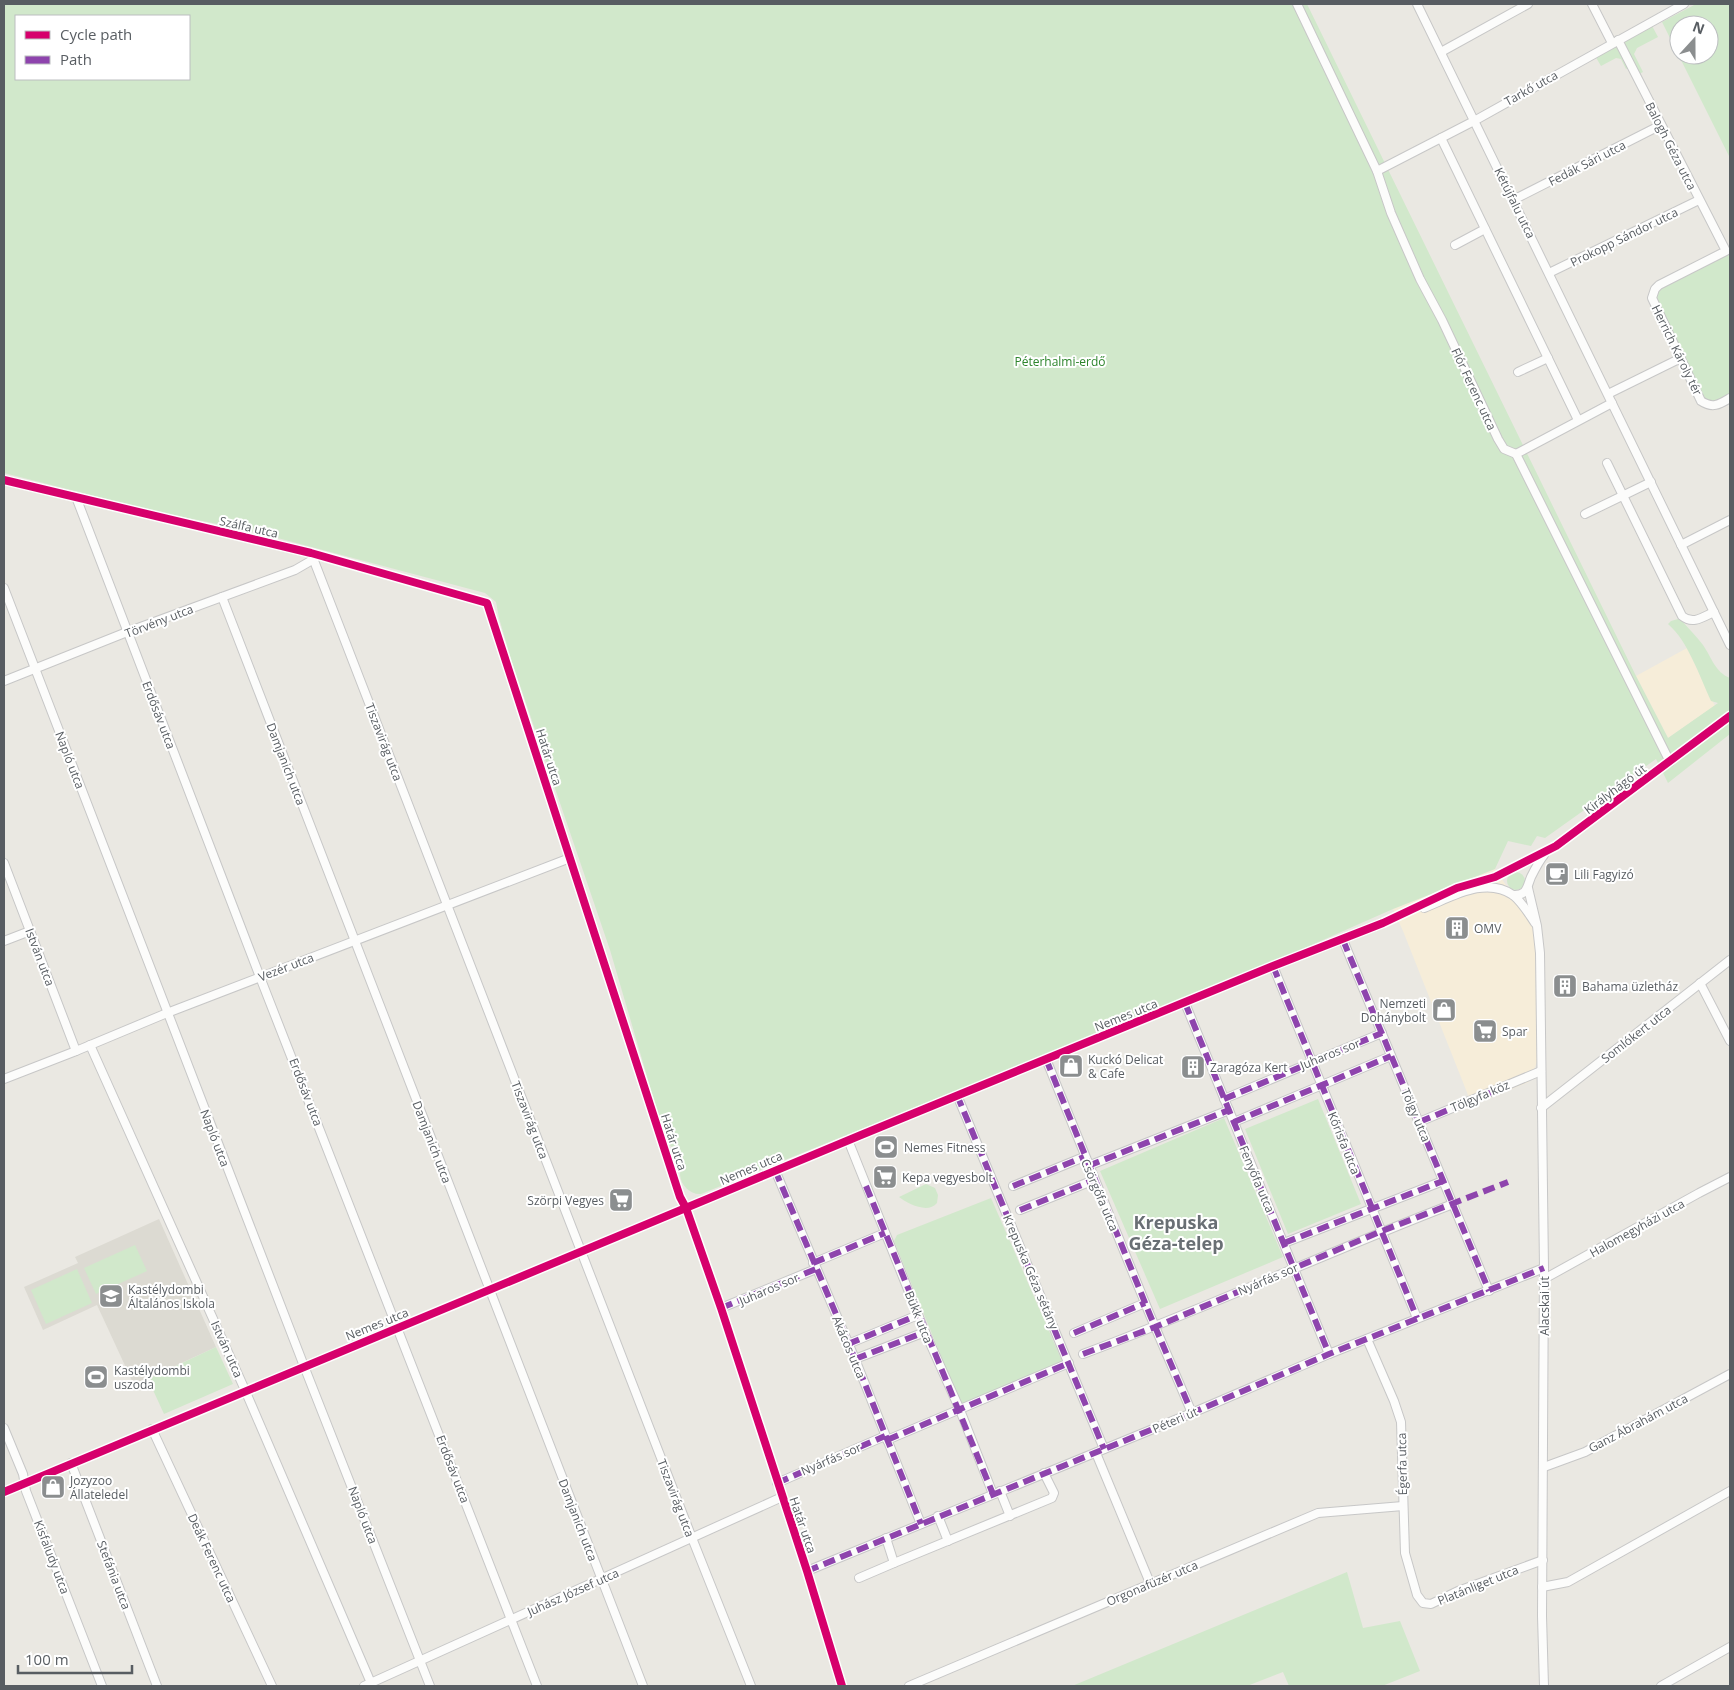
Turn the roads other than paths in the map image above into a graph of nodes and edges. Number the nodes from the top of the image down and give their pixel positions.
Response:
1 (1297, 4) edge
2 (1417, 4) edge
3 (1528, 4) edge
4 (1592, 4) edge
5 (1684, 4) edge
6 (1615, 42) junction
7 (1441, 52) junction
8 (1474, 120) junction
9 (1661, 125) junction
10 (1441, 138) junction
11 (1377, 171) junction
12 (1513, 200) junction
13 (1699, 200) junction
14 (1485, 229) junction
15 (1455, 245) dead end
16 (1726, 251) joint
17 (1549, 273) junction
18 (1548, 358) junction
19 (1680, 358) junction
20 (1518, 372) dead end
21 (1608, 394) junction
22 (1730, 398) edge
23 (1612, 403) junction
24 (1578, 420) junction
25 (1516, 454) junction
26 (1607, 463) dead end
27 (4, 480) edge
28 (1651, 482) junction
29 (1623, 496) junction
30 (76, 497) junction
31 (1585, 514) dead end
32 (1730, 520) edge
33 (1681, 545) junction
34 (312, 556) junction
35 (4, 588) edge
36 (222, 597) junction
37 (487, 603) joint
38 (1714, 612) junction
39 (128, 632) junction
40 (1730, 645) edge
41 (35, 668) junction
42 (4, 681) edge
43 (1730, 716) edge
44 (1670, 762) junction
45 (1545, 853) junction
46 (570, 858) junction
47 (4, 863) edge
48 (1511, 869) junction
49 (1530, 880) junction
50 (1528, 888) junction
51 (1505, 890) junction
52 (1513, 895) junction
53 (447, 906) junction
54 (1400, 915) junction
55 (1537, 926) junction
56 (30, 931) junction
57 (1343, 940) junction
58 (4, 941) edge
59 (354, 942) junction
60 (1730, 960) edge
61 (1273, 966) junction
62 (260, 977) junction
63 (1700, 983) junction
64 (1185, 1004) junction
65 (167, 1013) junction
66 (1382, 1033) junction
67 (1730, 1041) edge
68 (90, 1045) junction
69 (76, 1051) junction
70 (1391, 1056) junction
71 (1046, 1059) junction
72 (1311, 1062) junction
73 (1541, 1071) junction
74 (4, 1079) edge
75 (1321, 1086) junction
76 (957, 1096) junction
77 (1224, 1099) junction
78 (1541, 1108) junction
79 (1229, 1110) junction
80 (1234, 1122) junction
81 (1419, 1122) junction
82 (848, 1140) junction
83 (1084, 1157) junction
84 (1088, 1166) junction
85 (775, 1170) junction
86 (1730, 1177) edge
87 (1094, 1180) junction
88 (1443, 1181) junction
89 (1013, 1186) dead end
90 (1453, 1204) junction
91 (686, 1208) junction
92 (1372, 1209) junction
93 (1020, 1210) dead end
94 (1382, 1231) junction
95 (885, 1233) junction
96 (1284, 1243) junction
97 (581, 1253) junction
98 (815, 1266) junction
99 (1294, 1268) junction
100 (1544, 1268) junction
101 (1544, 1279) junction
102 (490, 1290) junction
103 (1489, 1291) junction
104 (1145, 1303) junction
105 (721, 1308) junction
106 (918, 1315) junction
107 (1417, 1318) junction
108 (398, 1327) junction
109 (1155, 1327) junction
110 (925, 1332) junction
111 (1074, 1333) dead end
112 (1367, 1339) junction
113 (848, 1344) junction
114 (1083, 1354) dead end
115 (1329, 1354) junction
116 (855, 1359) junction
117 (1069, 1363) junction
118 (304, 1366) junction
119 (1730, 1374) edge
120 (245, 1390) junction
121 (960, 1410) junction
122 (1192, 1413) junction
123 (4, 1428) edge
124 (152, 1429) junction
125 (886, 1438) junction
126 (1104, 1449) junction
127 (1096, 1453) junction
128 (71, 1463) junction
129 (1544, 1467) junction
130 (1044, 1473) junction
131 (25, 1482) junction
132 (777, 1482) junction
133 (1730, 1491) edge
134 (4, 1492) edge
135 (996, 1492) junction
136 (782, 1497) junction
137 (1402, 1506) junction
138 (938, 1516) junction
139 (1010, 1516) junction
140 (921, 1524) junction
141 (692, 1538) junction
142 (886, 1538) junction
143 (948, 1541) junction
144 (1543, 1560) junction
145 (894, 1563) junction
146 (807, 1571) junction
147 (859, 1578) dead end
148 (600, 1580) junction
149 (1150, 1584) junction
150 (1542, 1586) junction
151 (1417, 1595) joint
152 (511, 1620) junction
153 (1730, 1647) edge
154 (420, 1660) junction
155 (368, 1685) edge
156 (102, 1686) edge
157 (157, 1686) edge
158 (272, 1686) edge
159 (430, 1686) edge
160 (537, 1686) edge
161 (643, 1686) edge
162 (751, 1686) edge
163 (842, 1686) edge
164 (909, 1686) edge
165 (1544, 1686) edge
166 (1661, 1686) edge

1 - 11 street, Flór Ferenc utca
2 - 7 street, Kétújfalu utca
3 - 7 street
4 - 6 street, Balogh Géza utca
5 - 6 street, Tarkő utca
6 - 8 street, Tarkő utca
6 - 9 street, Balogh Géza utca
7 - 8 street, Kétújfalu utca
8 - 10 street, Tarkő utca
8 - 12 street, Kétújfalu utca
9 - 12 street, Fedák Sári utca
9 - 13 street, Balogh Géza utca
10 - 11 street, Tarkő utca
10 - 14 street
11 - 25 street, Flór Ferenc utca
12 - 17 street, Kétújfalu utca
13 - 16 street, Balogh Géza utca
13 - 17 street, Prokopp Sándor utca
14 - 15 street
14 - 18 street
16 - 19 street, Herrich Károly tér
17 - 21 street, Kétújfalu utca
18 - 20 street
18 - 24 street
19 - 21 street
19 - 22 street, Herrich Károly tér
21 - 23 street, Kétújfalu utca
23 - 24 street
23 - 28 street, Kétújfalu utca
24 - 25 street
25 - 44 street, Flór Ferenc utca
26 - 29 street
27 - 30 street, Szálfa utca
28 - 29 street
28 - 33 street, Kétújfalu utca
29 - 31 street
29 - 38 street
30 - 34 street, Szálfa utca
30 - 39 street, Erdősáv utca
32 - 33 street
33 - 38 street, Kétújfalu utca
34 - 36 street, Törvény utca
34 - 37 street, Szálfa utca
34 - 53 street, Tiszavirág utca
35 - 41 street, Napló utca
36 - 39 street, Törvény utca
36 - 59 street, Damjanich utca
37 - 46 street, Határ utca
38 - 40 street, Kétújfalu utca
39 - 41 street, Törvény utca
39 - 62 street, Erdősáv utca
41 - 42 street, Törvény utca
41 - 65 street, Napló utca
43 - 44 street, Királyhágó út
44 - 45 street, Királyhágó út
45 - 48 street, Királyhágó út
45 - 49 street, Királyhágó út
46 - 53 street, Vezér utca
46 - 91 street, Határ utca
47 - 56 street, István utca
48 - 49 street
48 - 51 street
48 - 54 street, Nemes utca
49 - 50 street, Alacskai út
50 - 52 street
50 - 55 street, Alacskai út
51 - 52 street, Nemes utca
51 - 54 street, Nemes utca
52 - 55 street, Alacskai út
53 - 59 street, Vezér utca
53 - 97 street, Tiszavirág utca
54 - 57 street, Nemes utca
55 - 73 street, Alacskai út
56 - 58 street
56 - 69 street, István utca
57 - 61 street, Nemes utca
57 - 66 street, Tölgy utca
59 - 62 street, Vezér utca
59 - 102 street, Damjanich utca
60 - 63 street, Somlókert utca
61 - 64 street, Nemes utca
61 - 72 street, Kőrisfa utca
62 - 65 street, Vezér utca
62 - 108 street, Erdősáv utca
63 - 67 street
63 - 78 street, Somlókert utca
64 - 71 street, Nemes utca
64 - 77 street, Fenyőfa utca
65 - 68 street, Vezér utca
65 - 118 street, Napló utca
66 - 70 street, Tölgy utca
66 - 72 street, Juharos sor
68 - 69 street, Vezér utca
68 - 120 street, István utca
69 - 74 street, Vezér utca
70 - 75 street, Juharos sor
70 - 81 street, Tölgy utca
71 - 76 street, Nemes utca
71 - 83 street, Csörgőfa utca
72 - 75 street, Kőrisfa utca
72 - 77 street, Juharos sor
73 - 78 street, Alacskai út
73 - 81 street, Tölgyfa köz
75 - 80 street, Juharos sor
75 - 92 street, Kőrisfa utca
76 - 82 street, Nemes utca
76 - 117 street, Krepuska Géza sétány
77 - 79 street, Fenyőfa utca
78 - 100 street, Alacskai út
79 - 80 street, Fenyőfa utca
79 - 84 street
80 - 96 street, Fenyőfa utca
81 - 88 street, Tölgy utca
82 - 85 street, Nemes utca
82 - 95 street, Bükk utca
83 - 84 street, Csörgőfa utca
83 - 89 street
84 - 87 street, Csörgőfa utca
85 - 91 street, Nemes utca
85 - 98 street, Akácos utca
86 - 101 street, Halomegyházi utca
87 - 93 street
87 - 104 street, Csörgőfa utca
88 - 90 street, Tölgy utca
88 - 92 street
90 - 94 street, Nyárfás sor
90 - 103 street, Tölgy utca
91 - 97 street, Nemes utca
91 - 105 street, Határ utca
92 - 94 street, Kőrisfa utca
92 - 96 street
94 - 99 street, Nyárfás sor
94 - 107 street, Kőrisfa utca
95 - 98 street, Juharos sor
95 - 106 street, Bükk utca
96 - 99 street, Fenyőfa utca
97 - 102 street, Nemes utca
97 - 141 street, Tiszavirág utca
98 - 105 street, Juharos sor
98 - 113 street, Akácos utca
99 - 109 street, Nyárfás sor
99 - 115 street, Fenyőfa utca
100 - 101 street, Alacskai út
100 - 103 street, Péteri út
101 - 129 street, Alacskai út
102 - 108 street, Nemes utca
102 - 148 street, Damjanich utca
103 - 107 street, Péteri út
104 - 109 street, Csörgőfa utca
104 - 111 street
105 - 132 street, Határ utca
106 - 110 street, Bükk utca
106 - 113 street
107 - 112 street, Péteri út
108 - 118 street, Nemes utca
108 - 152 street, Erdősáv utca
109 - 114 street, Nyárfás sor
109 - 122 street, Csörgőfa utca
110 - 116 street
110 - 121 street, Bükk utca
112 - 115 street, Péteri út
112 - 137 street, Égerfa utca
113 - 116 street, Akácos utca
115 - 122 street, Péteri út
116 - 125 street, Akácos utca
117 - 121 street, Nyárfás sor
117 - 126 street, Krepuska Géza sétány
118 - 120 street, Nemes utca
118 - 154 street, Napló utca
119 - 129 street, Ganz Ábrahám utca
120 - 124 street, Nemes utca
120 - 155 street, István utca
121 - 125 street, Nyárfás sor
121 - 135 street, Bükk utca
122 - 126 street, Péteri út
123 - 131 street, Kisfaludy utca
124 - 128 street, Nemes utca
124 - 158 street, Deák Ferenc utca
125 - 132 street, Nyárfás sor
125 - 140 street, Akácos utca
126 - 127 street, Péteri út
127 - 130 street, Péteri út
127 - 149 street
128 - 131 street, Nemes utca
128 - 157 street, Stefánia utca
129 - 144 street, Alacskai út
130 - 135 street, Péteri út
130 - 139 street
131 - 134 street, Nemes utca
131 - 156 street, Kisfaludy utca
132 - 136 street, Határ utca
133 - 150 street
135 - 138 street, Péteri út
135 - 139 street, Bükk utca
136 - 141 street, Juhász József utca
136 - 146 street, Határ utca
137 - 149 street, Orgonafüzér utca
137 - 151 street, Égerfa utca
138 - 140 street, Péteri út
138 - 143 street
139 - 143 street
140 - 142 street, Péteri út
141 - 148 street, Juhász József utca
141 - 162 street, Tiszavirág utca
142 - 145 street
142 - 146 street, Péteri út
143 - 145 street
144 - 150 street, Alacskai út
144 - 151 street, Platánliget utca
145 - 147 street
146 - 163 street, Határ utca
148 - 152 street, Juhász József utca
148 - 161 street, Damjanich utca
149 - 164 street, Orgonafüzér utca
150 - 165 street, Alacskai út
152 - 154 street, Juhász József utca
152 - 160 street, Erdősáv utca
153 - 166 street
154 - 155 street, Juhász József utca
154 - 159 street, Napló utca

